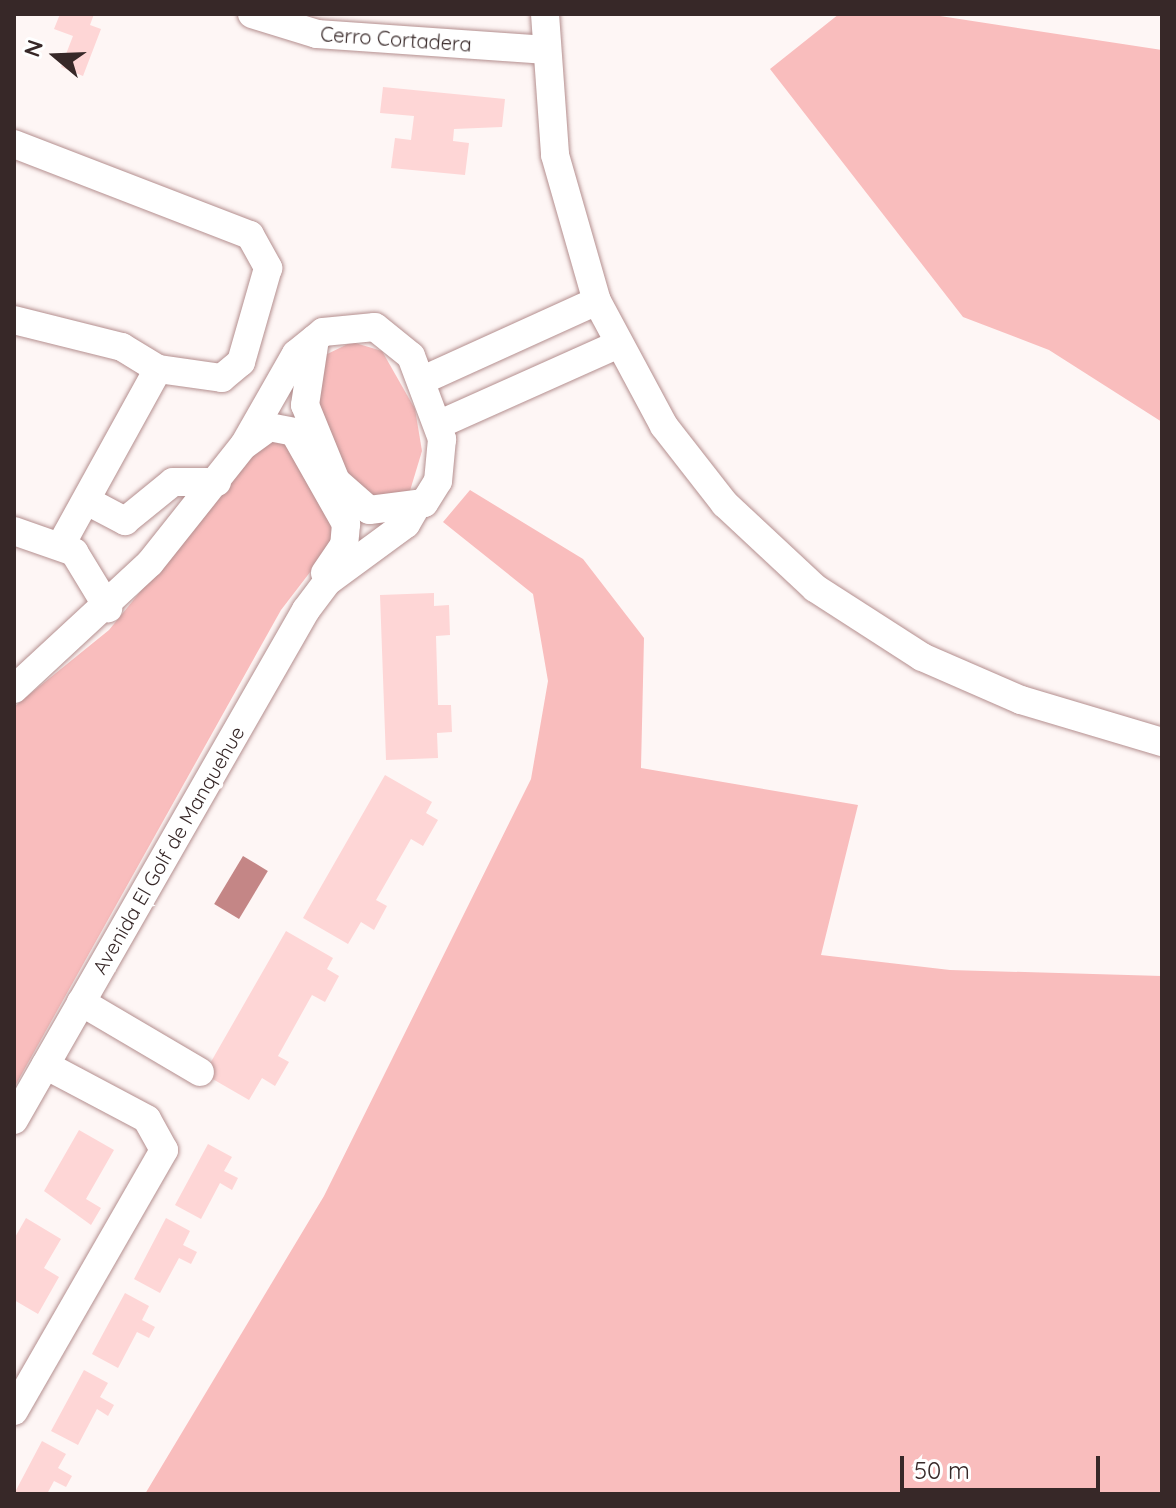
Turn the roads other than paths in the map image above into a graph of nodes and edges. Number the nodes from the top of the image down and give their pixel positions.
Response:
1 (252, 14) edge
2 (545, 14) edge
3 (543, 50) junction
4 (14, 144) edge
5 (597, 301) junction
6 (14, 320) edge
7 (315, 339) junction
8 (617, 345) junction
9 (158, 369) junction
10 (423, 380) junction
11 (440, 424) junction
12 (244, 445) junction
13 (217, 482) junction
14 (89, 502) junction
15 (414, 510) junction
16 (14, 531) edge
17 (62, 543) junction
18 (327, 582) junction
19 (108, 608) junction
20 (14, 689) edge
21 (1162, 742) edge
22 (81, 1002) junction
23 (45, 1065) junction
24 (200, 1072) dead end
25 (14, 1120) edge
26 (14, 1411) edge

1 - 3 street, Cerro Cortadera
2 - 3 street
3 - 5 street
4 - 9 street
5 - 8 street
5 - 10 street
6 - 9 street
7 - 10 street, Avenida El Golf de Manquehue
7 - 12 street, Avenida El Golf de Manquehue
7 - 15 street
8 - 11 street
8 - 21 street
9 - 14 street
10 - 11 street, Avenida El Golf de Manquehue
11 - 15 street, Avenida El Golf de Manquehue
12 - 13 street, Avenida El Golf de Manquehue
12 - 18 street, Avenida El Golf de Manquehue
13 - 14 street
13 - 19 street, Avenida El Golf de Manquehue
14 - 17 street
15 - 18 street, Avenida El Golf de Manquehue
16 - 17 street
17 - 19 street
18 - 22 street, Avenida El Golf de Manquehue
19 - 20 street, Avenida El Golf de Manquehue
22 - 23 street, Avenida El Golf de Manquehue
22 - 24 street
23 - 25 street, Avenida El Golf de Manquehue
23 - 26 street

